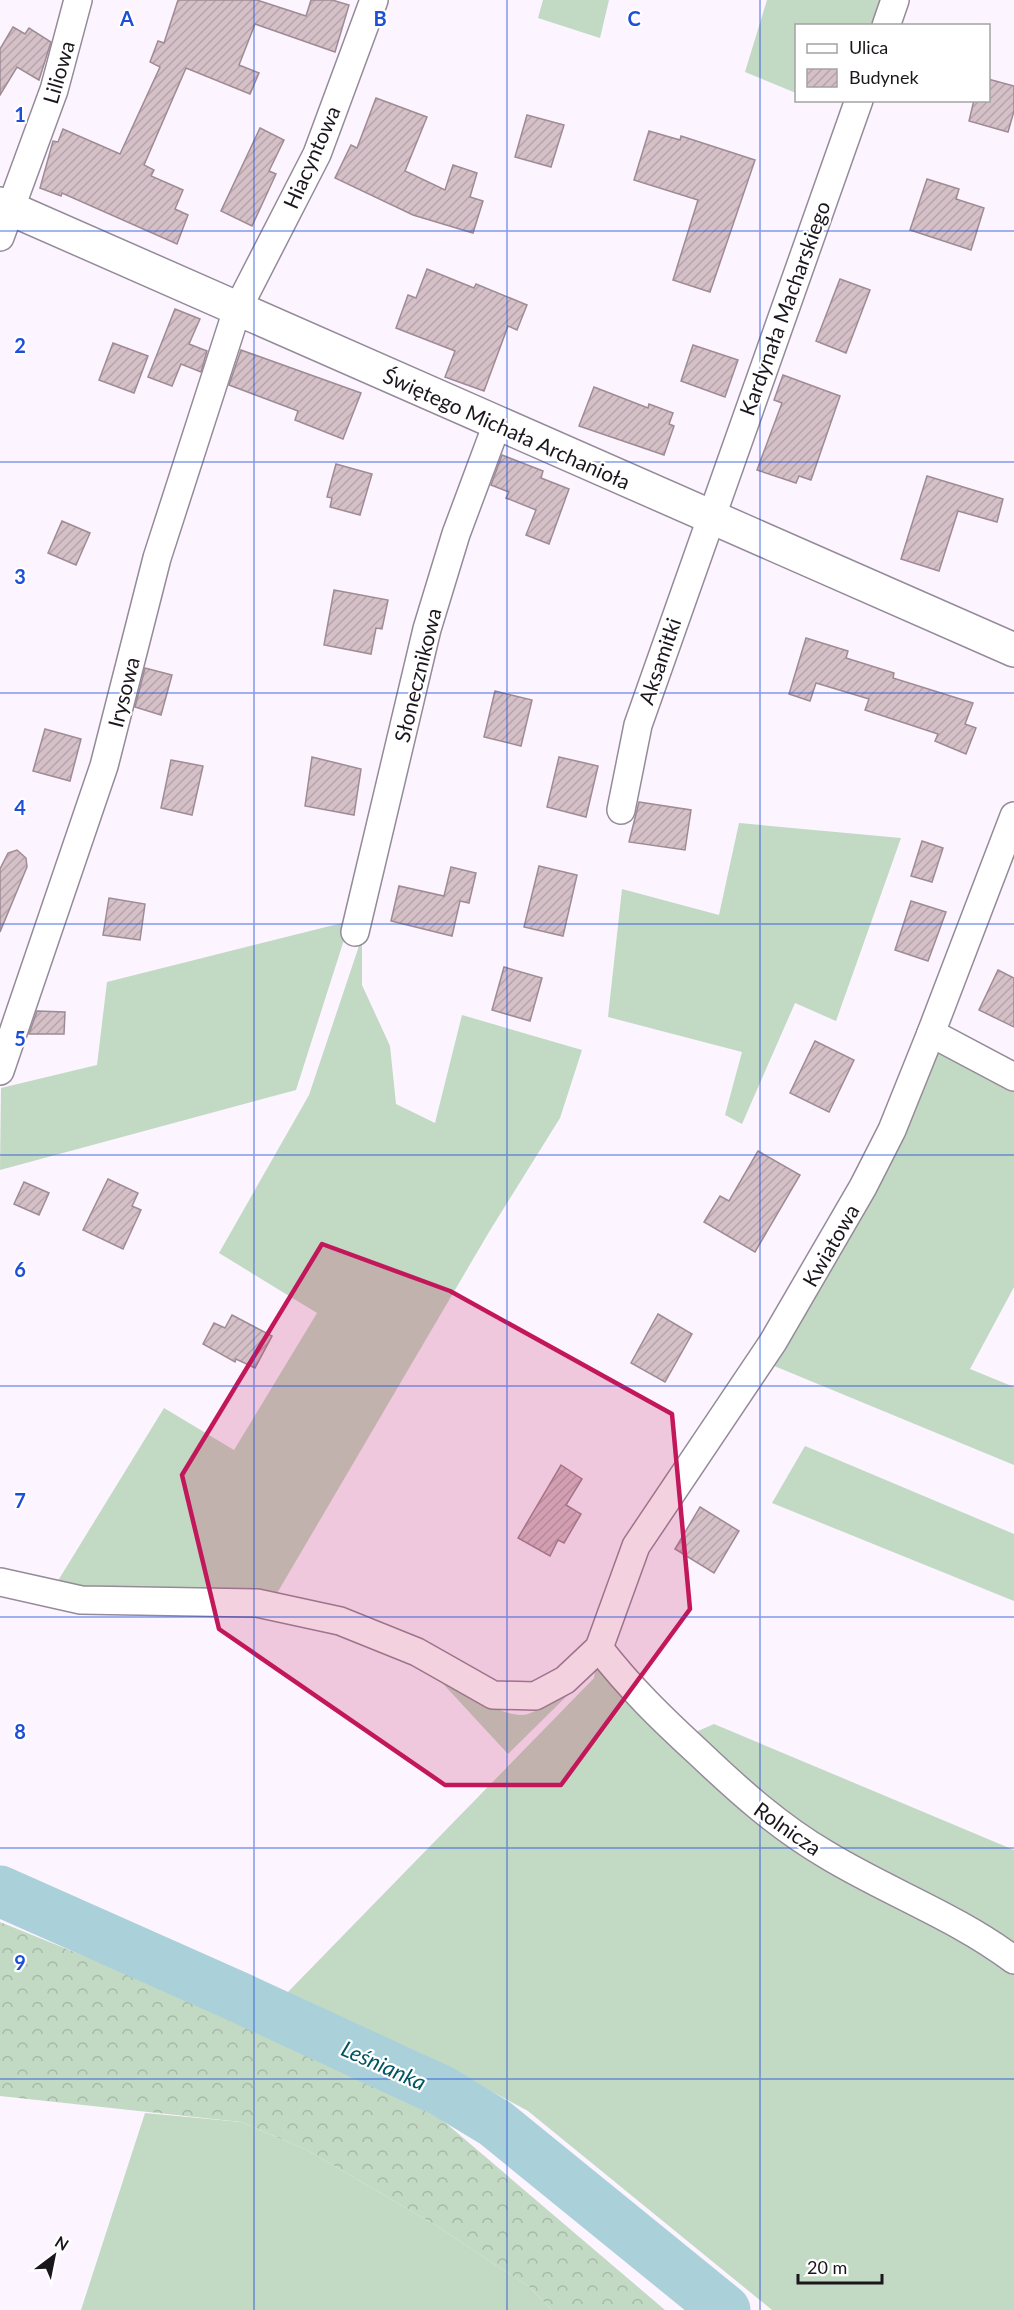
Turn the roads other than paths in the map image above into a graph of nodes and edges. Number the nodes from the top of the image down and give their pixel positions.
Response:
1 (78, 0) edge
2 (374, 0) edge
3 (895, 0) edge
4 (887, 24) edge
5 (858, 102) edge
6 (4, 217) edge
7 (237, 310) junction
8 (497, 424) junction
9 (710, 516) junction
10 (1014, 650) edge
11 (621, 810) dead end
12 (1014, 816) edge
13 (355, 932) dead end
14 (932, 1033) junction
15 (0, 1071) edge
16 (1014, 1077) edge
17 (0, 1582) edge
18 (599, 1648) junction
19 (1014, 1960) edge

1 - 6 street, Liliowa
2 - 7 street, Hiacyntowa
3 - 4 street
5 - 9 street, Kardynała Macharskiego
6 - 7 street, Świętego Michała Archanioła
7 - 8 street, Świętego Michała Archanioła
7 - 15 street, Irysowa
8 - 9 street, Świętego Michała Archanioła
8 - 13 street, Słonecznikowa
9 - 10 street, Świętego Michała Archanioła
9 - 11 street, Aksamitki
12 - 14 street, Kwiatowa
14 - 16 street
14 - 18 street, Kwiatowa
17 - 18 street
18 - 19 street, Rolnicza

